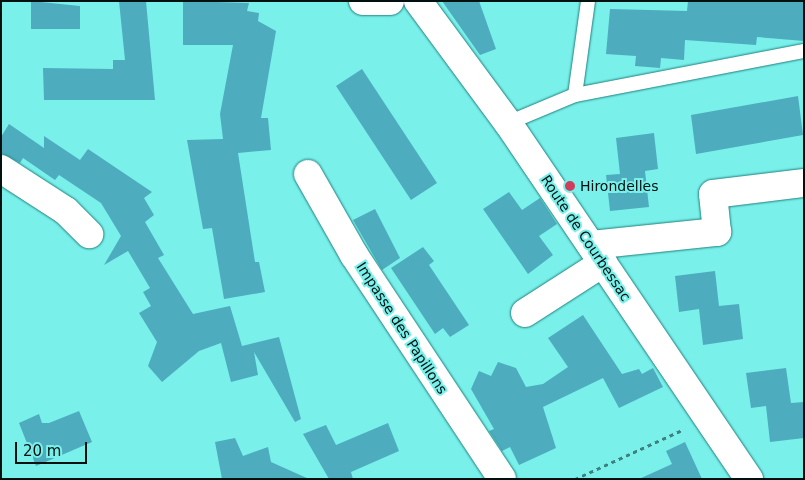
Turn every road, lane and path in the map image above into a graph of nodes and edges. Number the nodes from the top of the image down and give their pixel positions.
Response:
1 (362, 1) edge
2 (390, 1) edge
3 (418, 1) edge
4 (588, 1) edge
5 (804, 51) edge
6 (575, 95) junction
7 (508, 122) junction
8 (1, 169) edge
9 (308, 174) dead end
10 (804, 183) edge
11 (89, 234) dead end
12 (597, 254) junction
13 (525, 313) dead end
14 (708, 418) junction
15 (502, 479) edge
16 (575, 479) edge
17 (749, 479) edge

1 - 2 street
3 - 7 street, Route de Courbessac
4 - 6 lane
5 - 6 lane
6 - 7 lane
7 - 12 street, Route de Courbessac
8 - 11 street
9 - 15 street, Impasse des Papillons
10 - 12 street
12 - 13 street
12 - 14 street, Route de Courbessac
14 - 16 path
14 - 17 street, Route de Courbessac

